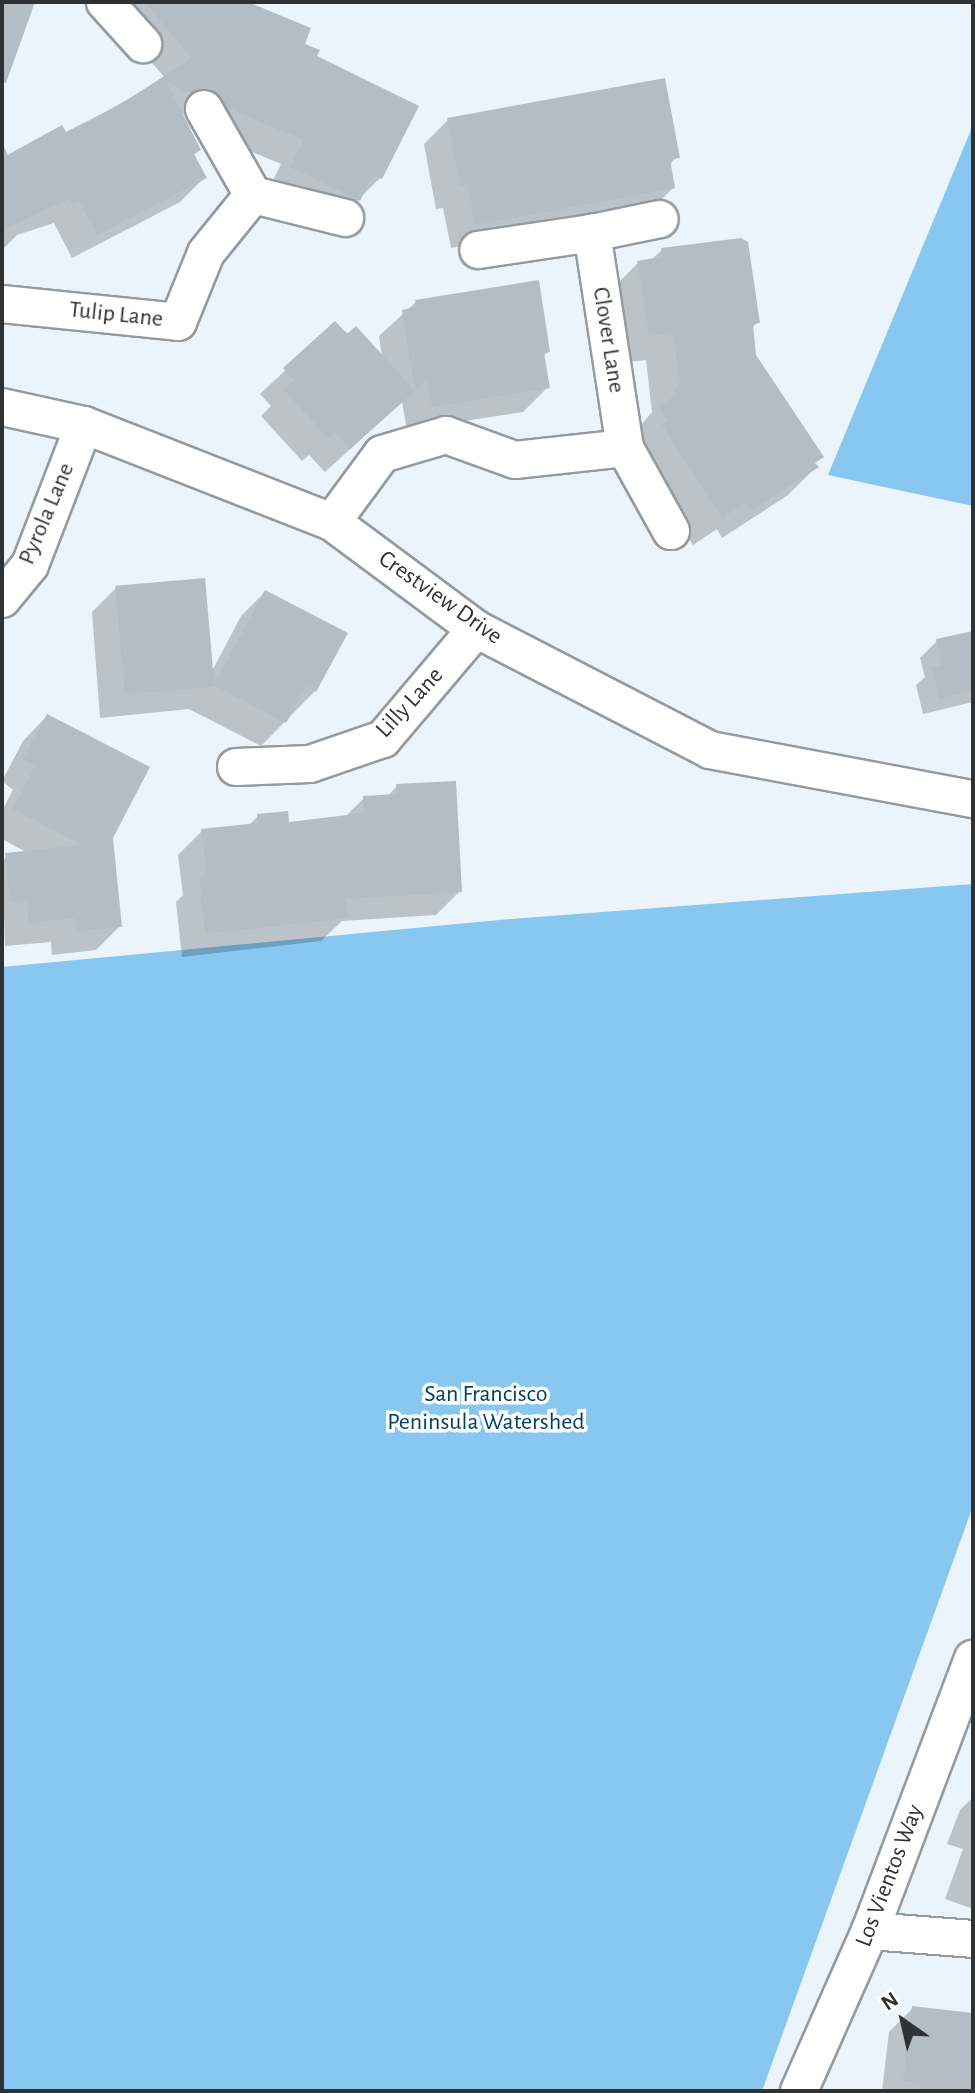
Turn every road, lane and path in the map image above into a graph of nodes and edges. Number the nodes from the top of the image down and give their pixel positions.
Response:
1 (105, 2) edge
2 (143, 44) dead end
3 (204, 109) dead end
4 (253, 195) junction
5 (345, 218) dead end
6 (660, 219) dead end
7 (592, 233) junction
8 (478, 250) dead end
9 (2, 304) edge
10 (2, 407) edge
11 (84, 425) junction
12 (625, 448) junction
13 (332, 522) junction
14 (671, 531) dead end
15 (2, 599) edge
16 (476, 629) junction
17 (236, 767) dead end
18 (973, 799) edge
19 (973, 1659) edge
20 (870, 1931) junction
21 (973, 1939) edge
22 (799, 2091) edge

1 - 2 street
3 - 4 street
4 - 5 street
4 - 9 street, Tulip Lane
6 - 7 street
7 - 8 street
7 - 12 street, Clover Lane
10 - 11 street, Crestview Drive
11 - 13 street, Crestview Drive
11 - 15 street, Pyrola Lane
12 - 13 street
12 - 14 street, Clover Lane
13 - 16 street, Crestview Drive
16 - 17 street, Lilly Lane
16 - 18 street, Crestview Drive
19 - 20 street, Los Vientos Way
20 - 21 street
20 - 22 street, Los Vientos Way

